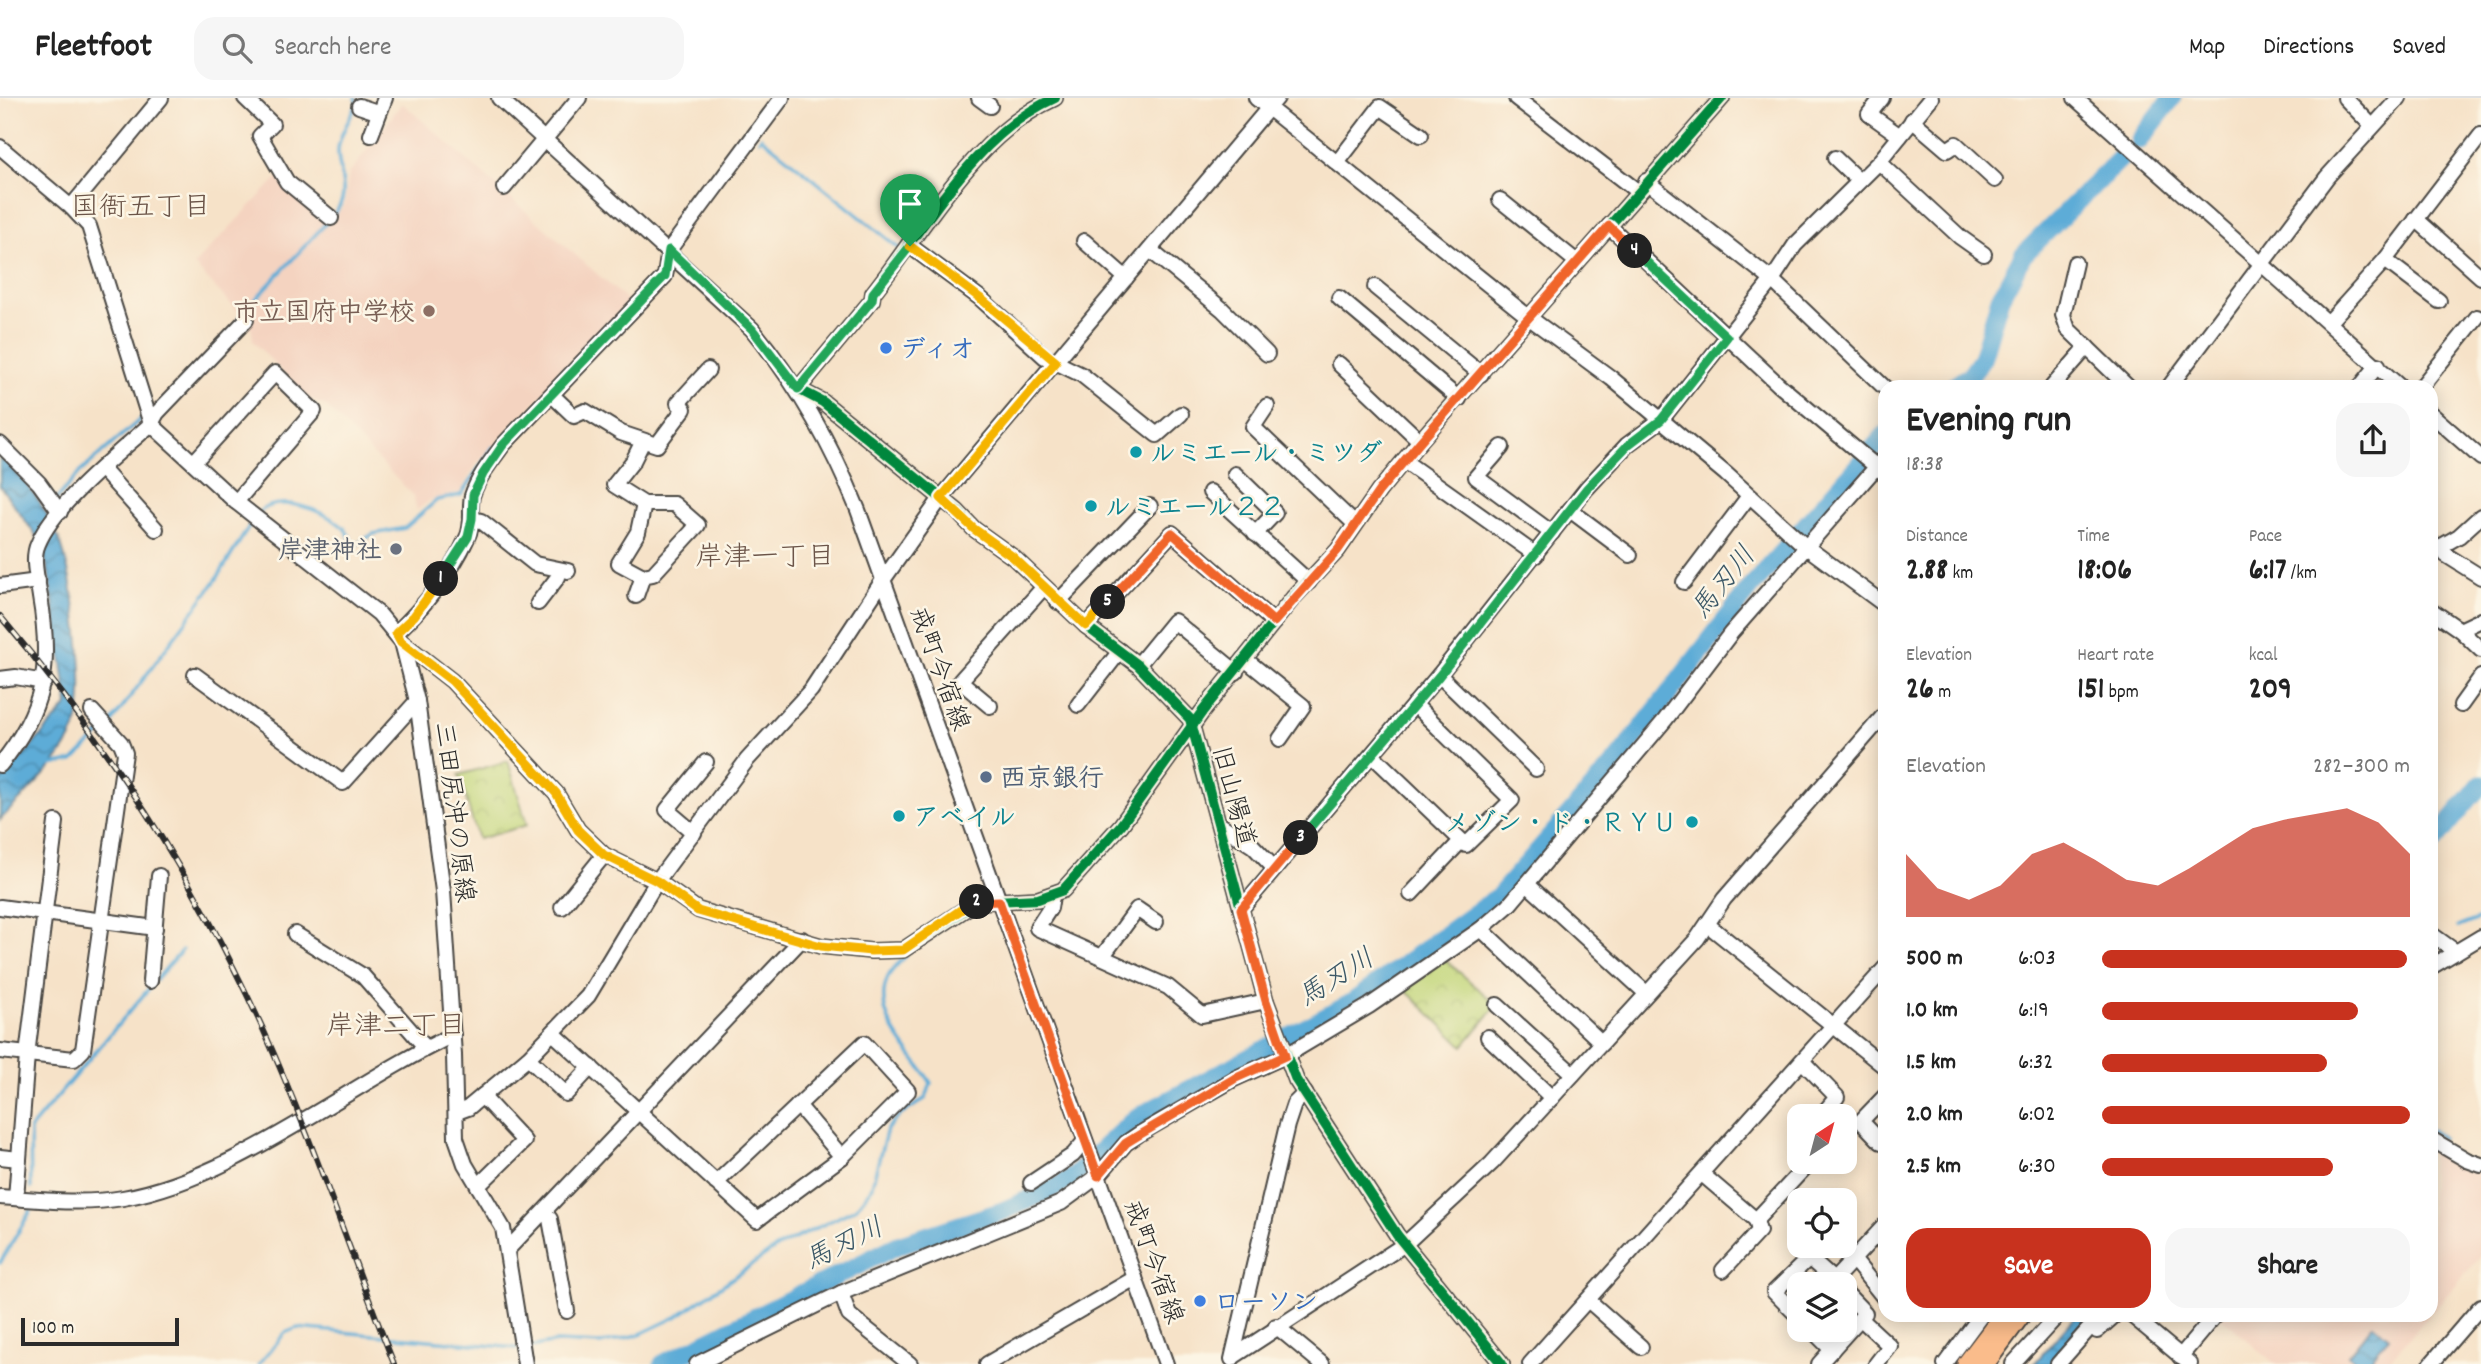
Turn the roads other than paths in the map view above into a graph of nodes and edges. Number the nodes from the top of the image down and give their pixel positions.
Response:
1 (161, 98) edge
2 (245, 98) edge
3 (385, 98) edge
4 (499, 98) edge
5 (579, 98) edge
6 (782, 98) edge
7 (1055, 98) edge
8 (1256, 98) edge
9 (1516, 98) edge
10 (1721, 98) edge
11 (1881, 98) edge
12 (1930, 98) edge
13 (2075, 98) edge
14 (2346, 98) edge
15 (2399, 98) edge
16 (1272, 103) edge
17 (359, 106) dead end
18 (377, 112) junction
19 (1912, 120) junction
20 (2372, 126) junction
21 (371, 135) dead end
22 (1421, 135) dead end
23 (2481, 135) edge
24 (1900, 136) junction
25 (545, 139) junction
26 (0, 147) edge
27 (1835, 159) dead end
28 (1879, 162) junction
29 (1337, 163) junction
30 (1858, 180) junction
31 (1995, 180) dead end
32 (1642, 186) junction
33 (504, 188) dead end
34 (1500, 200) dead end
35 (71, 207) junction
36 (331, 218) dead end
37 (2416, 219) junction
38 (1609, 226) junction
39 (1084, 241) dead end
40 (910, 246) junction
41 (669, 250) junction
42 (1150, 250) junction
43 (1984, 254) dead end
44 (2385, 260) junction
45 (1577, 262) junction
46 (2261, 262) junction
47 (2075, 263) dead end
48 (2481, 277) edge
49 (1126, 278) junction
50 (1772, 280) junction
51 (1375, 287) dead end
52 (1339, 298) dead end
53 (2439, 301) dead end
54 (2477, 317) dead end
55 (1531, 318) junction
56 (246, 320) dead end
57 (2329, 322) junction
58 (1727, 337) junction
59 (2087, 347) junction
60 (1267, 354) dead end
61 (1056, 362) junction
62 (1339, 364) dead end
63 (2378, 365) junction
64 (708, 370) dead end
65 (1481, 374) junction
66 (2058, 380) edge
67 (2121, 380) edge
68 (2175, 380) edge
69 (2366, 380) edge
70 (2393, 380) edge
71 (2427, 380) edge
72 (1878, 381) edge
73 (798, 389) junction
74 (552, 395) junction
75 (1459, 399) junction
76 (1267, 406) dead end
77 (1181, 414) dead end
78 (1661, 420) junction
79 (2438, 420) edge
80 (151, 424) junction
81 (643, 441) junction
82 (1420, 442) junction
83 (0, 444) edge
84 (1502, 447) dead end
85 (2481, 457) edge
86 (1404, 461) junction
87 (194, 462) junction
88 (1878, 465) edge
89 (1878, 468) edge
90 (102, 470) junction
91 (1235, 474) dead end
92 (1210, 492) dead end
93 (1749, 496) junction
94 (941, 498) junction
95 (236, 502) junction
96 (644, 504) junction
97 (1150, 506) dead end
98 (1570, 510) junction
99 (58, 515) junction
100 (2481, 516) edge
101 (472, 519) junction
102 (1355, 524) junction
103 (156, 529) dead end
104 (1552, 533) junction
105 (1255, 534) junction
106 (1806, 546) junction
107 (2438, 548) edge
108 (2438, 551) edge
109 (1536, 555) junction
110 (1630, 555) dead end
111 (643, 576) junction
112 (2481, 577) edge
113 (883, 580) junction
114 (38, 581) junction
115 (1309, 582) junction
116 (1684, 582) dead end
117 (0, 586) edge
118 (1043, 588) junction
119 (636, 596) dead end
120 (1878, 601) edge
121 (1058, 602) junction
122 (538, 603) dead end
123 (2438, 615) edge
124 (2481, 620) edge
125 (1274, 622) junction
126 (1086, 626) junction
127 (2460, 629) junction
128 (399, 638) junction
129 (2481, 649) edge
130 (1120, 652) junction
131 (1246, 660) junction
132 (1138, 665) junction
133 (1236, 672) junction
134 (195, 675) dead end
135 (1439, 676) junction
136 (2481, 677) edge
137 (0, 678) edge
138 (44, 682) junction
139 (417, 701) junction
140 (1414, 704) junction
141 (1078, 705) dead end
142 (2461, 705) dead end
143 (990, 706) dead end
144 (92, 711) dead end
145 (1878, 722) edge
146 (1192, 725) junction
147 (1280, 739) dead end
148 (1372, 755) junction
149 (706, 762) dead end
150 (0, 765) edge
151 (1536, 769) dead end
152 (57, 822) dead end
153 (1219, 824) junction
154 (694, 833) junction
155 (1461, 841) junction
156 (604, 855) junction
157 (1275, 869) junction
158 (159, 876) dead end
159 (657, 881) junction
160 (1527, 884) junction
161 (1411, 894) dead end
162 (1052, 896) junction
163 (999, 901) junction
164 (0, 907) edge
165 (562, 907) dead end
166 (1241, 909) junction
167 (43, 914) junction
168 (99, 922) junction
169 (1156, 922) dead end
170 (1708, 925) junction
171 (155, 928) junction
172 (1481, 929) junction
173 (295, 934) dead end
174 (2481, 937) edge
175 (802, 939) junction
176 (2438, 939) edge
177 (2456, 952) junction
178 (1102, 957) junction
179 (2438, 963) edge
180 (1878, 976) edge
181 (150, 981) dead end
182 (1646, 993) junction
183 (1266, 1001) junction
184 (1497, 1005) dead end
185 (1836, 1026) junction
186 (554, 1033) junction
187 (453, 1035) junction
188 (1488, 1037) dead end
189 (1602, 1042) junction
190 (426, 1048) junction
191 (0, 1051) edge
192 (1284, 1054) junction
193 (27, 1055) junction
194 (528, 1058) junction
195 (1878, 1061) edge
196 (1803, 1062) junction
197 (591, 1067) junction
198 (1573, 1074) junction
199 (1305, 1093) junction
200 (482, 1096) junction
201 (1552, 1098) junction
202 (1878, 1103) edge
203 (1831, 1104) edge
204 (798, 1105) junction
205 (457, 1112) junction
206 (639, 1112) junction
207 (1878, 1139) edge
208 (1086, 1143) junction
209 (2438, 1144) edge
210 (0, 1157) edge
211 (842, 1157) junction
212 (19, 1159) junction
213 (2481, 1165) edge
214 (1097, 1173) junction
215 (1702, 1174) junction
216 (1799, 1174) edge
217 (1031, 1182) dead end
218 (716, 1183) junction
219 (478, 1186) junction
220 (0, 1197) edge
221 (16, 1198) junction
222 (545, 1213) junction
223 (1756, 1220) junction
224 (1878, 1232) edge
225 (1405, 1244) junction
226 (509, 1248) junction
227 (1853, 1259) junction
228 (1723, 1270) dead end
229 (1795, 1272) edge
230 (1825, 1272) edge
231 (1843, 1272) edge
232 (1135, 1278) junction
233 (1787, 1279) edge
234 (1878, 1290) edge
235 (841, 1293) junction
236 (1588, 1300) junction
237 (1857, 1304) edge
238 (1787, 1305) edge
239 (2481, 1306) edge
240 (567, 1311) dead end
241 (1860, 1319) junction
242 (1976, 1322) edge
243 (1999, 1322) edge
244 (2015, 1322) edge
245 (2052, 1322) edge
246 (2095, 1322) edge
247 (2107, 1322) edge
248 (2139, 1322) edge
249 (2211, 1322) edge
250 (1276, 1326) junction
251 (2083, 1335) junction
252 (1824, 1342) edge
253 (1641, 1347) dead end
254 (1832, 1350) junction
255 (522, 1354) edge
256 (2071, 1357) edge
257 (1232, 1360) edge
258 (2185, 1361) edge
259 (697, 1364) edge
260 (910, 1364) edge
261 (987, 1364) edge
262 (1166, 1364) edge
263 (1322, 1364) edge
264 (1502, 1364) edge
265 (1530, 1364) edge
266 (1819, 1364) edge
267 (1876, 1364) edge
268 (1945, 1364) edge
269 (1967, 1364) edge
270 (1984, 1364) edge
271 (2013, 1364) edge
272 (2058, 1364) edge
273 (2431, 1364) edge

1 - 35 street
2 - 36 street
3 - 18 street
4 - 25 street, 戒町今宿線
5 - 25 street
6 - 41 street
7 - 40 street
8 - 16 street
9 - 32 street
10 - 32 street
11 - 24 street
12 - 19 street
13 - 46 street
14 - 20 street
15 - 20 street
16 - 29 street
16 - 42 street
17 - 18 street
18 - 21 street
19 - 24 street
19 - 31 street
20 - 46 street
22 - 29 street
23 - 37 street
24 - 28 street
25 - 33 street
25 - 41 street, 戒町今宿線
26 - 35 street
27 - 30 street
28 - 30 street
28 - 43 street
29 - 55 street
30 - 50 street
32 - 38 street
32 - 50 street
34 - 45 street
35 - 80 street
37 - 44 street
37 - 48 street
38 - 45 street
38 - 58 street
39 - 49 street
40 - 61 street
40 - 73 street
41 - 73 street, 戒町今宿線
41 - 74 street
42 - 49 street
42 - 60 street
44 - 53 street
44 - 57 street
45 - 55 street
46 - 57 street
46 - 68 street
47 - 59 street
49 - 61 street
50 - 58 street
50 - 72 street
51 - 65 street
52 - 75 street
54 - 71 street
55 - 65 street
55 - 78 street
56 - 80 street
57 - 63 street
58 - 78 street
58 - 88 street
59 - 66 street
59 - 67 street
61 - 77 street
61 - 94 street
62 - 82 street
63 - 69 street
63 - 70 street
64 - 81 street
65 - 75 street
73 - 94 street, 旧山陽道
73 - 113 street, 戒町今宿線
74 - 81 street
74 - 101 street
75 - 82 street
76 - 102 street
78 - 93 street
78 - 98 street
79 - 85 street
80 - 87 street
80 - 90 street
81 - 96 street
82 - 86 street
83 - 99 street
84 - 104 street
86 - 102 street
86 - 109 street
87 - 95 street
87 - 95 street
89 - 106 street
90 - 99 street
90 - 103 street
91 - 105 street
92 - 105 street
93 - 106 street
93 - 116 street
94 - 113 street
94 - 118 street, 旧山陽道
95 - 128 street
96 - 111 street
96 - 111 street
97 - 121 street
98 - 104 street
98 - 110 street
99 - 114 street
100 - 107 street
101 - 122 street
101 - 128 street
102 - 115 street
104 - 109 street
105 - 115 street
106 - 120 street
106 - 160 street
108 - 112 street
109 - 135 street
111 - 119 street
113 - 154 street
113 - 163 street, 戒町今宿線
114 - 117 street
114 - 138 street
115 - 125 street
118 - 121 street, 旧山陽道
118 - 143 street
121 - 126 street, 旧山陽道
123 - 127 street
124 - 127 street
125 - 126 street
125 - 131 street
126 - 130 street, 旧山陽道
127 - 129 street
128 - 139 street, 三田尻沖の原線
128 - 156 street
130 - 132 street, 旧山陽道
130 - 141 street
131 - 133 street
131 - 147 street
132 - 133 street
132 - 146 street, 旧山陽道
133 - 146 street
134 - 139 street
135 - 140 street
135 - 151 street
136 - 142 street
137 - 138 street
138 - 150 street
139 - 187 street, 三田尻沖の原線
140 - 148 street
140 - 155 street
144 - 168 street
145 - 170 street
146 - 153 street, 旧山陽道
146 - 162 street
148 - 155 street
148 - 157 street
149 - 154 street
152 - 167 street
153 - 157 street
153 - 166 street, 旧山陽道
154 - 159 street
155 - 161 street
156 - 159 street
156 - 165 street
157 - 166 street
158 - 171 street
159 - 175 street
159 - 186 street
160 - 172 street
160 - 182 street
162 - 163 street
162 - 178 street
163 - 175 street
163 - 208 street, 戒町今宿線
164 - 167 street
166 - 183 street, 旧山陽道
167 - 168 street
167 - 193 street
168 - 171 street
168 - 193 street
169 - 178 street
170 - 182 street
170 - 185 street
171 - 181 street
172 - 189 street
172 - 192 street
173 - 190 street
174 - 177 street
175 - 206 street
176 - 177 street
177 - 179 street
178 - 183 street
180 - 185 street
182 - 189 street
183 - 192 street, 旧山陽道
184 - 198 street
185 - 195 street
185 - 196 street
186 - 194 street
186 - 197 street
187 - 190 street
187 - 205 street, 三田尻沖の原線
188 - 201 street
189 - 198 street
190 - 221 street
191 - 193 street
192 - 199 street, 旧山陽道
192 - 214 street
193 - 212 street
194 - 197 street
194 - 200 street
196 - 203 street
196 - 215 street
197 - 206 street
198 - 201 street
199 - 225 street, 旧山陽道
199 - 257 street
200 - 205 street
200 - 219 street
201 - 225 street
202 - 207 street
204 - 211 street
204 - 211 street
204 - 218 street
205 - 219 street, 三田尻沖の原線
206 - 218 street
206 - 222 street
208 - 214 street, 戒町今宿線
208 - 217 street
209 - 213 street
210 - 212 street
211 - 218 street
212 - 221 street
214 - 232 street, 戒町今宿線
214 - 235 street
215 - 223 street
215 - 236 street
216 - 223 street
219 - 226 street, 三田尻沖の原線
220 - 221 street
222 - 226 street
222 - 240 street
223 - 228 street
224 - 227 street
225 - 250 street
225 - 264 street, 旧山陽道
226 - 255 street, 三田尻沖の原線
227 - 231 street
227 - 234 street
229 - 230 street
232 - 261 street
232 - 262 street, 戒町今宿線
233 - 238 street
235 - 259 street
235 - 260 street
236 - 253 street
236 - 265 street
237 - 241 street
239 - 273 street
241 - 254 street
241 - 267 street
242 - 268 street
243 - 269 main road
244 - 270 main road
245 - 271 street
246 - 251 street
247 - 251 street
248 - 258 street
249 - 258 street
250 - 257 street
250 - 263 street
251 - 256 street
252 - 254 street
254 - 266 street
256 - 272 street

